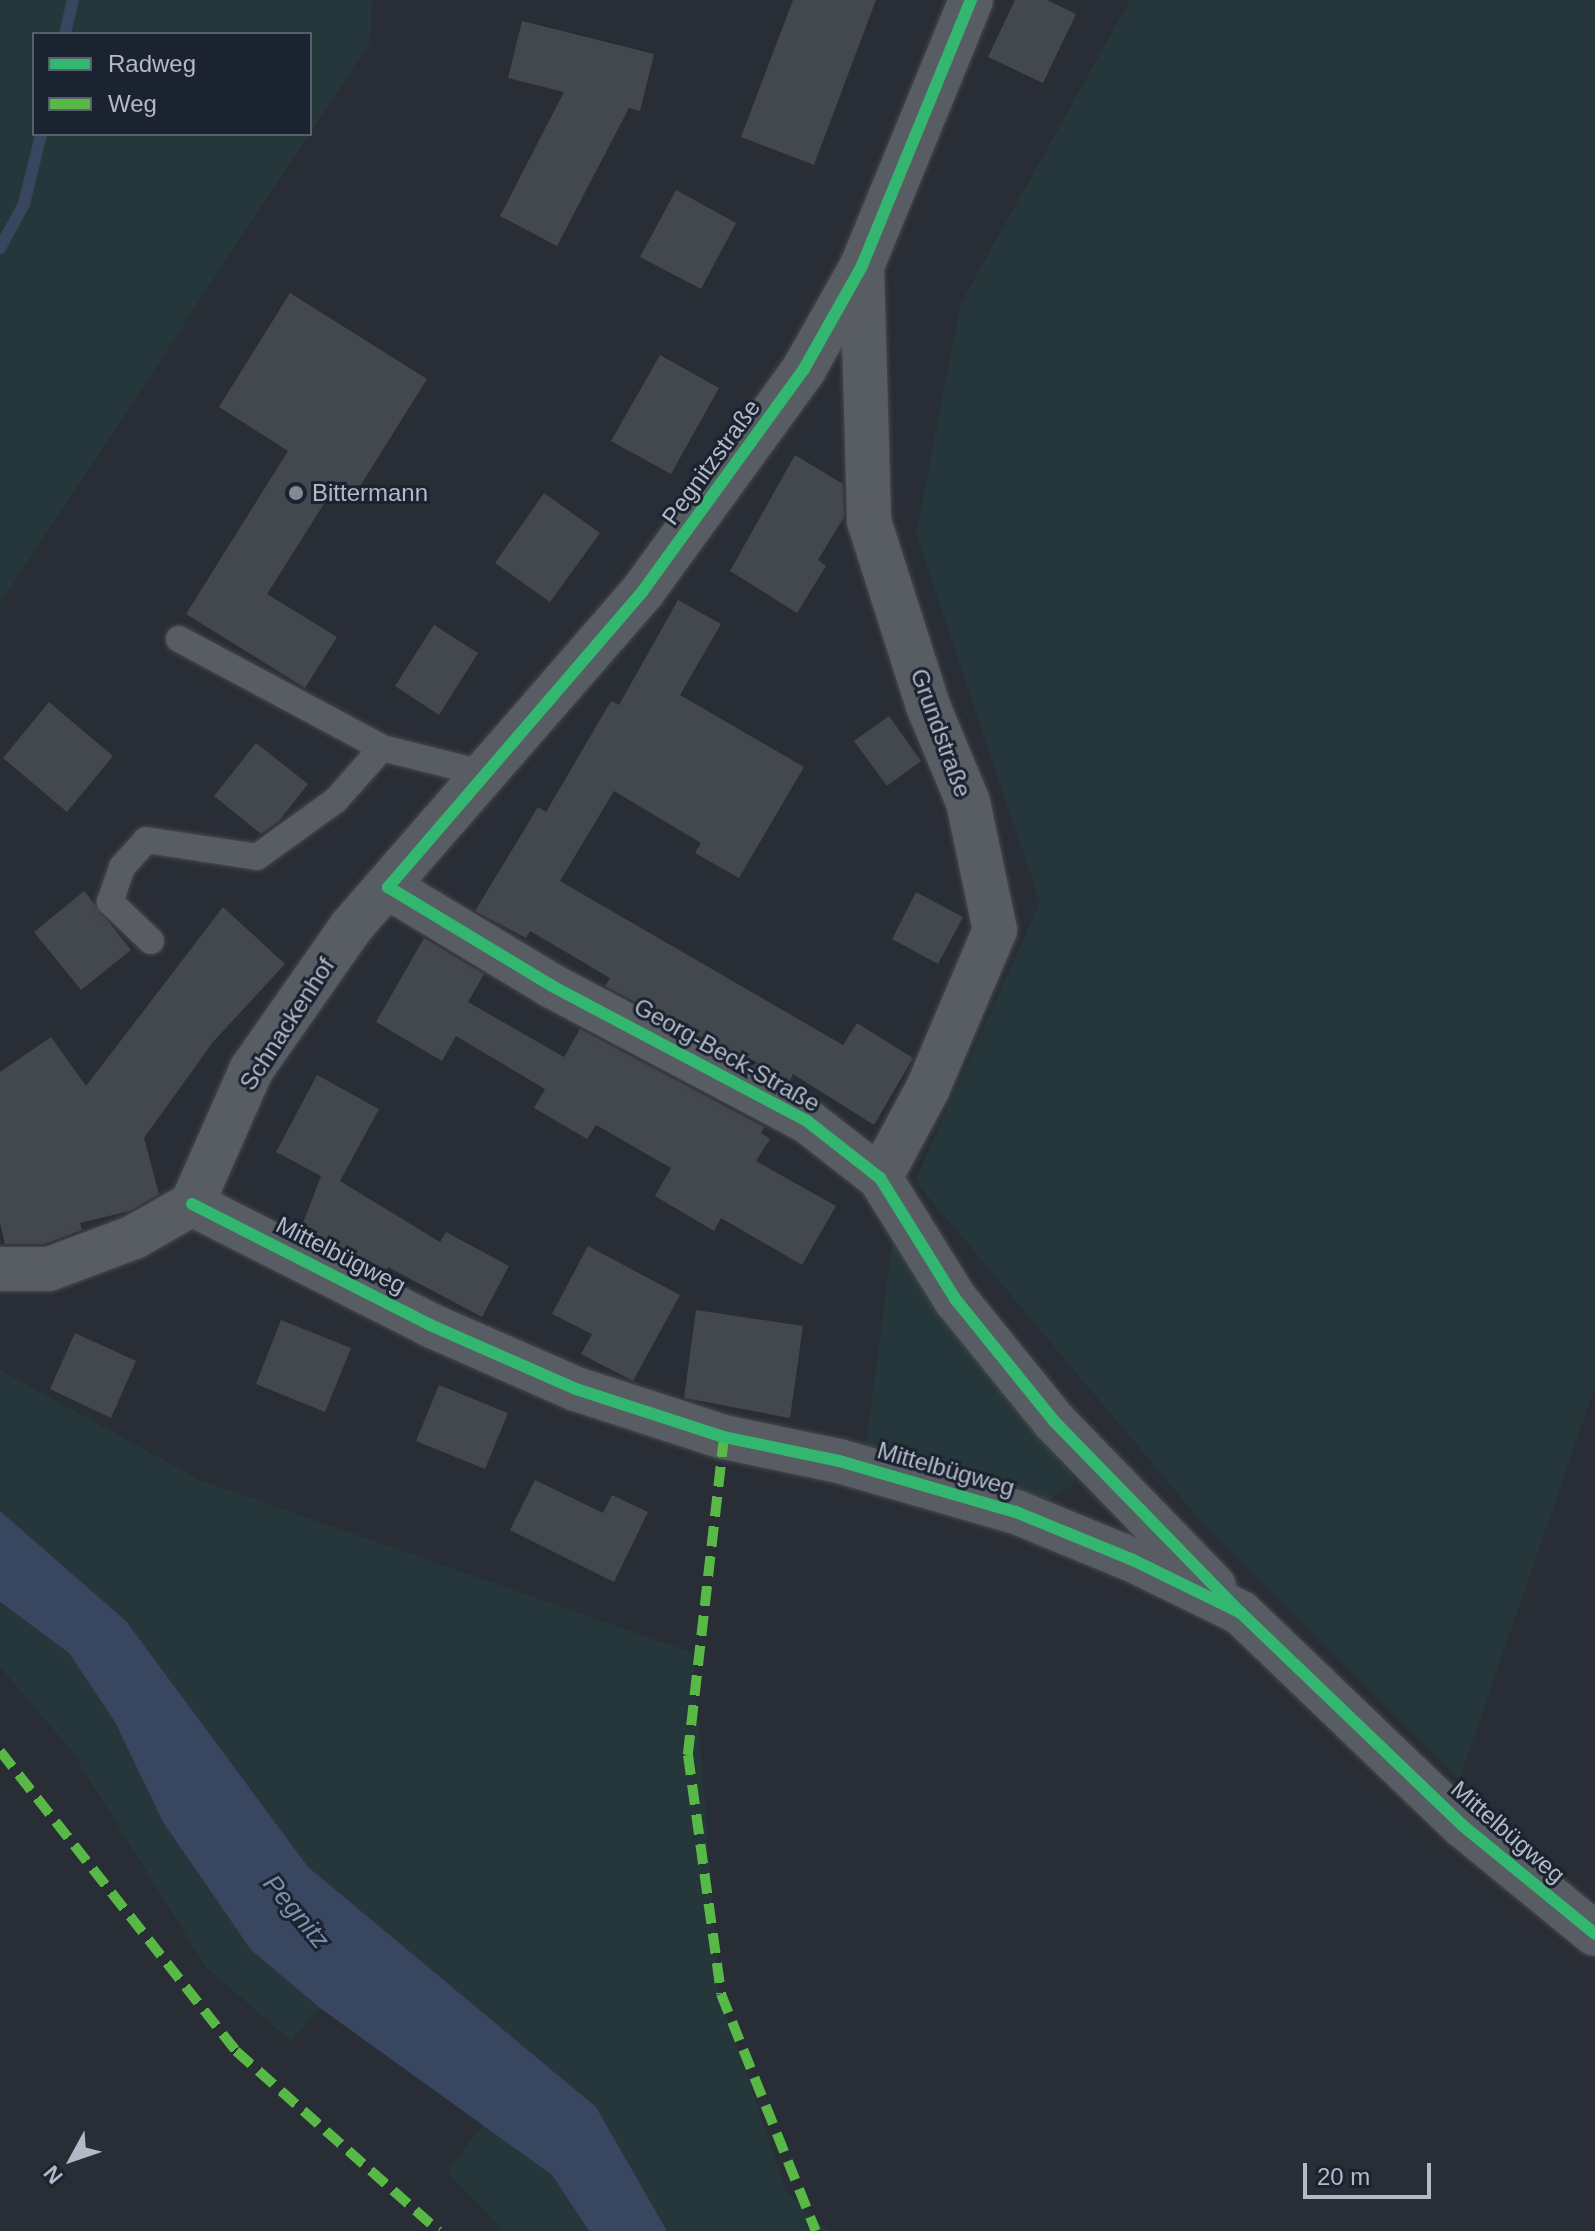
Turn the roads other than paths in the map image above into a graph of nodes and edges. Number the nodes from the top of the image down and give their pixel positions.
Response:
1 (971, 0) edge
2 (862, 266) junction
3 (179, 639) dead end
4 (382, 748) junction
5 (482, 773) junction
6 (388, 887) junction
7 (151, 941) dead end
8 (880, 1178) junction
9 (192, 1204) junction
10 (0, 1269) edge
11 (1241, 1613) junction
12 (1595, 1934) edge

1 - 2 street, Pegnitzstraße
2 - 5 street, Pegnitzstraße
2 - 8 street, Grundstraße
3 - 4 lane
4 - 5 lane
4 - 7 lane
5 - 6 street, Pegnitzstraße
6 - 8 street, Georg-Beck-Straße
6 - 9 street, Schnackenhof
8 - 11 street, Georg-Beck-Straße
9 - 10 street
9 - 11 street, Mittelbügweg
11 - 12 street, Mittelbügweg

